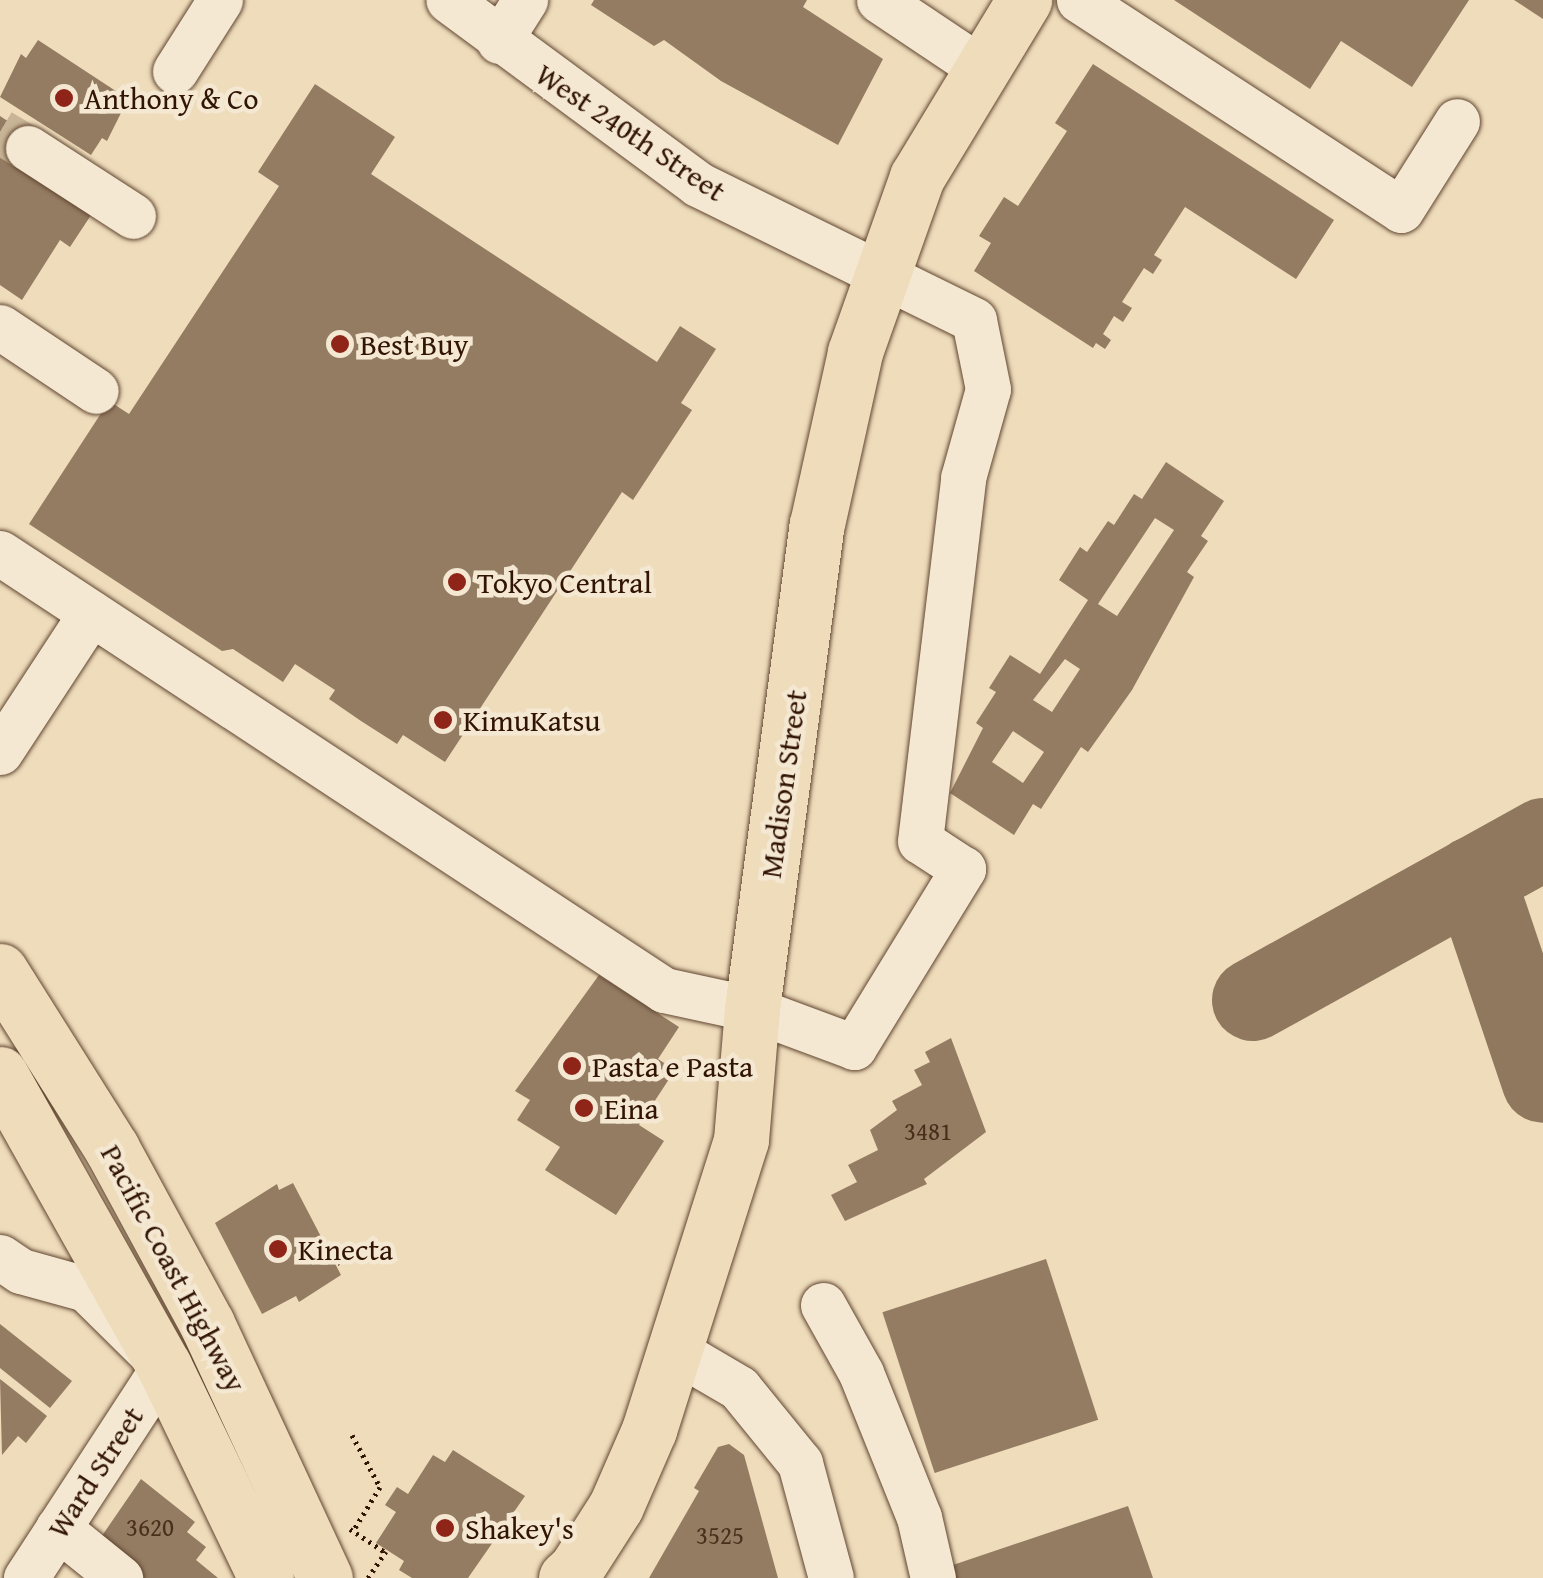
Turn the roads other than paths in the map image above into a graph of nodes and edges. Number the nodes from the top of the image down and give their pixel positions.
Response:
1 (220, 0) edge
2 (448, 0) edge
3 (525, 0) edge
4 (879, 0) edge
5 (1024, 0) edge
6 (1079, 0) edge
7 (499, 41) junction
8 (979, 67) junction
9 (175, 71) dead end
10 (1456, 121) dead end
11 (28, 148) tunnel mouth
12 (133, 216) dead end
13 (880, 270) junction
14 (0, 327) edge
15 (96, 390) dead end
16 (0, 554) edge
17 (91, 613) junction
18 (0, 752) edge
19 (0, 971) edge
20 (752, 1010) junction
21 (0, 1064) edge
22 (0, 1074) edge
23 (154, 1227) junction
24 (102, 1252) junction
25 (0, 1257) edge
26 (823, 1305) dead end
27 (676, 1351) junction
28 (164, 1366) junction
29 (285, 1485) junction
30 (58, 1528) junction
31 (571, 1575) edge
32 (26, 1578) edge
33 (120, 1578) edge
34 (266, 1578) edge
35 (325, 1578) edge
36 (831, 1578) edge
37 (932, 1578) edge

1 - 9 street
2 - 7 street, West 240th Street
3 - 7 street
4 - 8 street
5 - 8 main road, Madison Street
6 - 10 street
7 - 13 street, West 240th Street
8 - 13 main road, Madison Street
11 - 12 street
13 - 20 main road, Madison Street
13 - 20 street, West 240th Street
14 - 15 street
16 - 17 street
17 - 18 street
17 - 20 street
19 - 23 main road, Pacific Coast Highway
20 - 27 main road, Madison Street
21 - 23 main road
22 - 24 main road, Pacific Coast Highway
23 - 29 main road, Pacific Coast Highway
24 - 28 main road, Pacific Coast Highway
24 - 29 main road
25 - 28 street
26 - 37 street
27 - 31 main road, Madison Street
27 - 36 street
28 - 30 street, Ward Street
28 - 34 main road, Pacific Coast Highway
29 - 35 main road, Pacific Coast Highway
30 - 32 street, Ward Street
30 - 33 street

